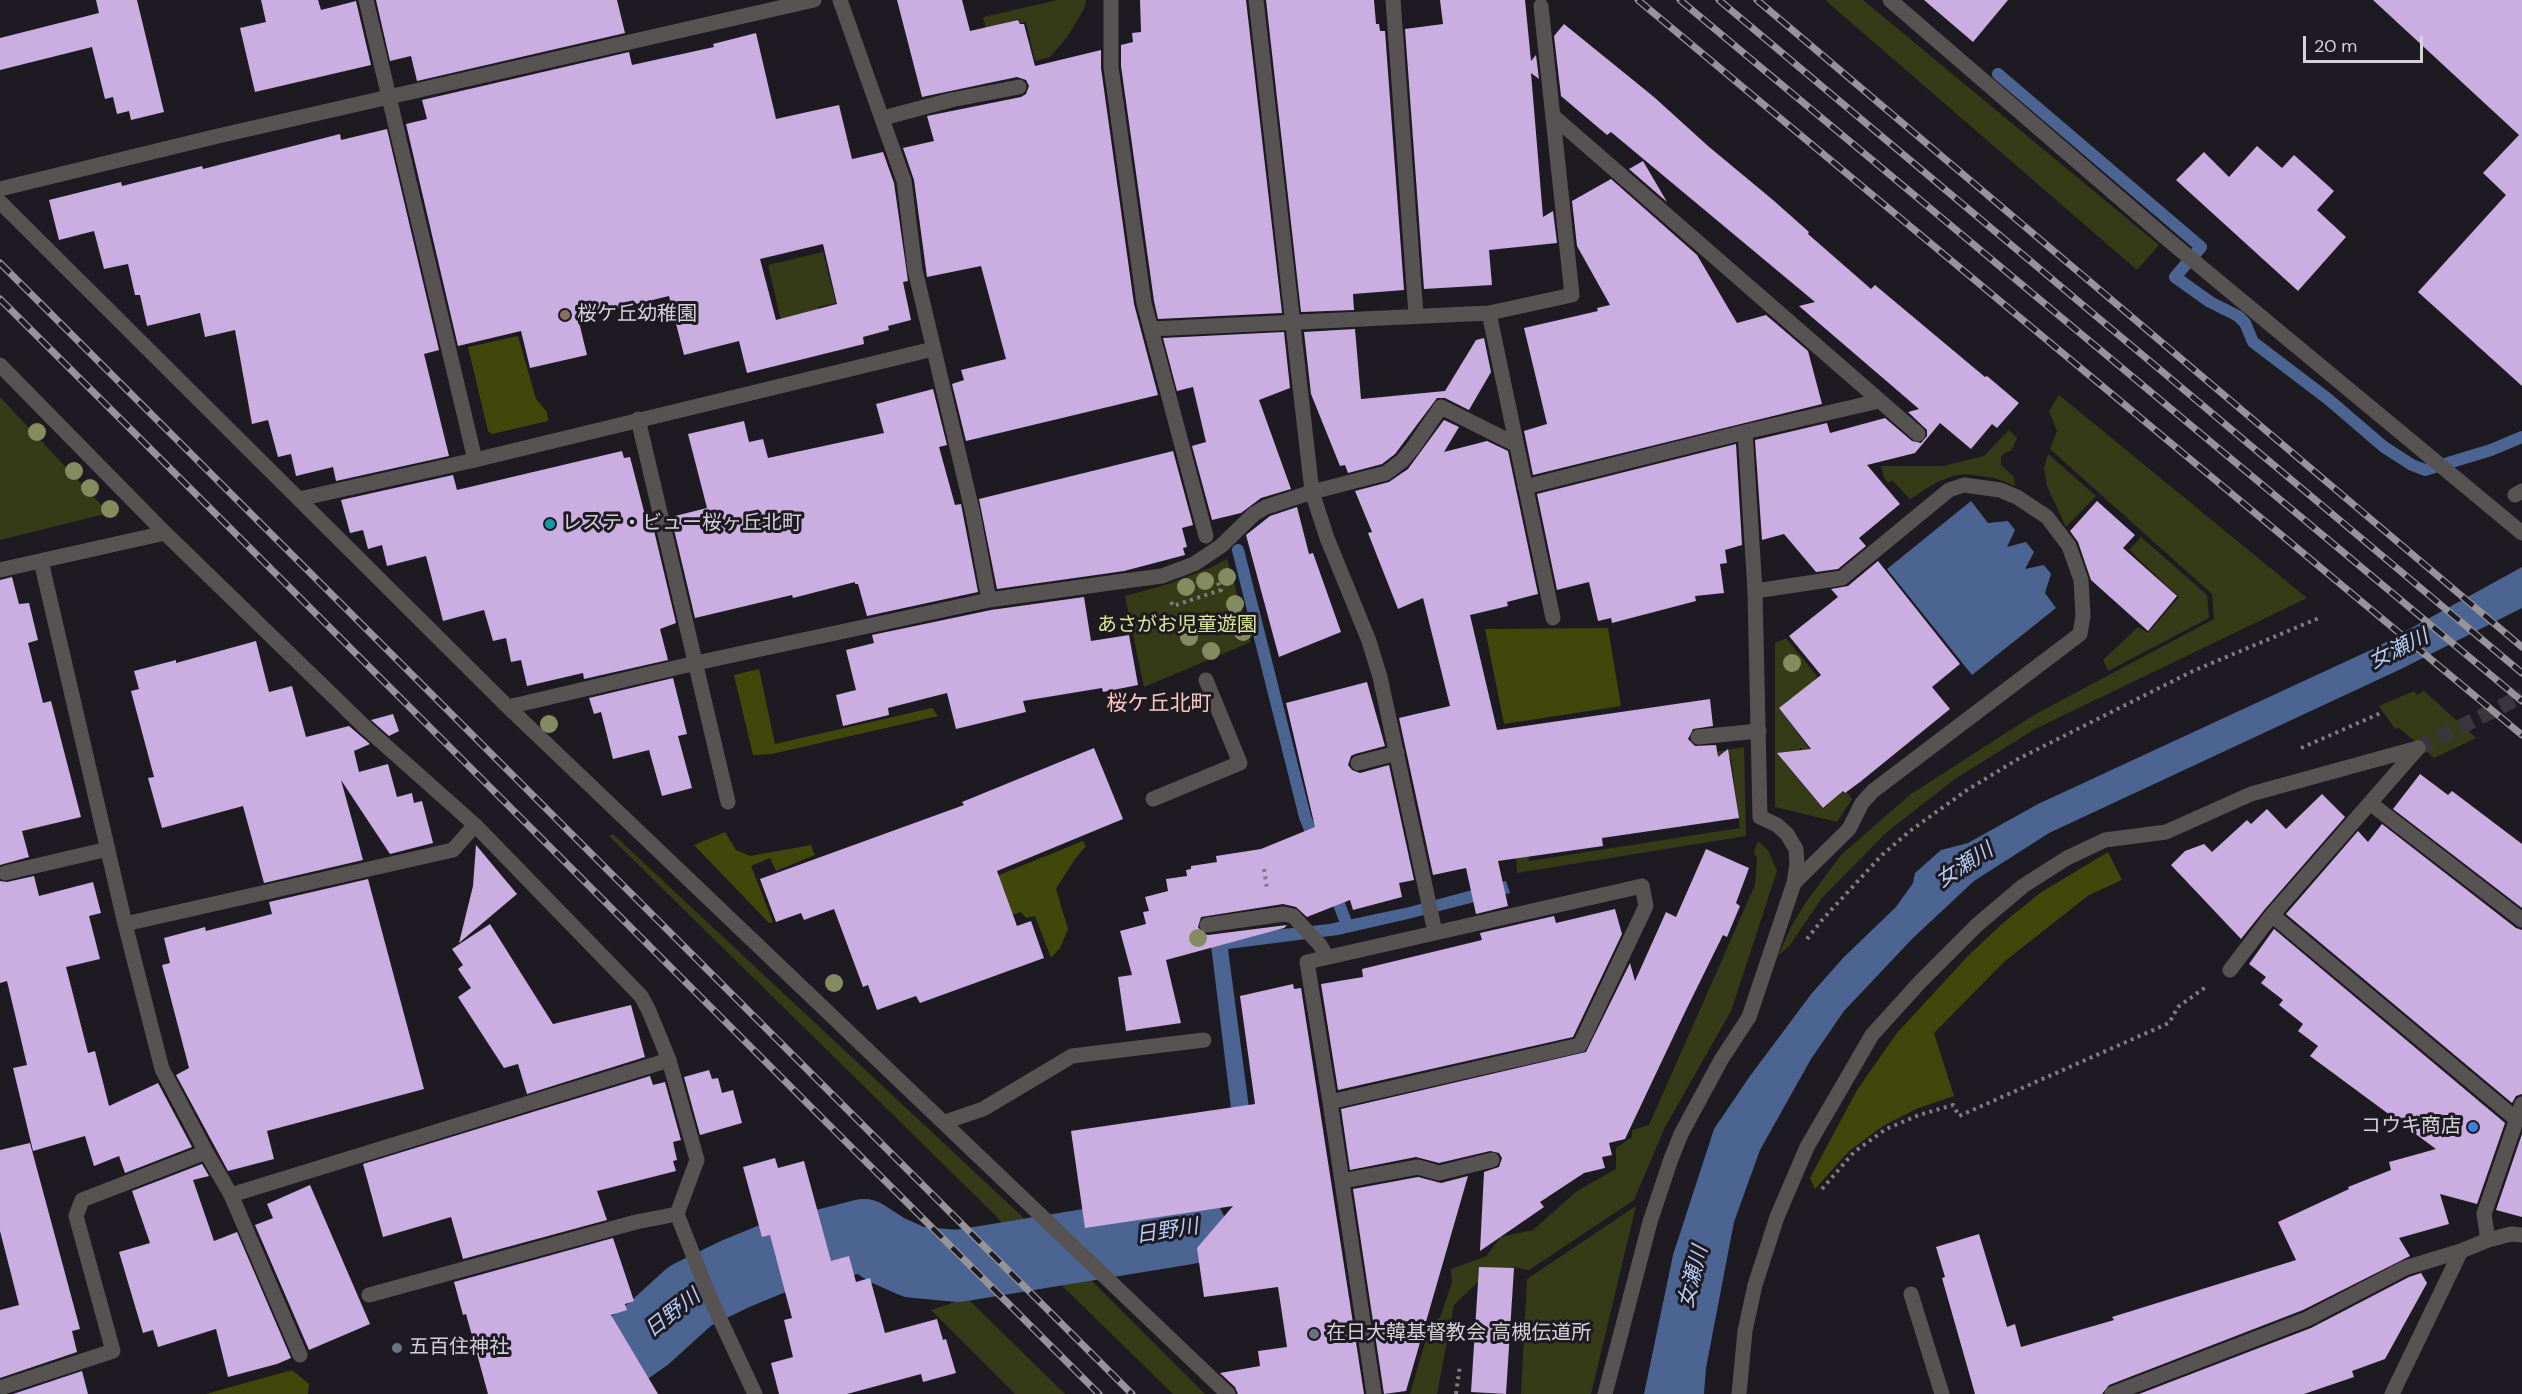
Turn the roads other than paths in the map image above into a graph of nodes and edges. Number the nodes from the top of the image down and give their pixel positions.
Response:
1 (366, 0) edge
2 (814, 0) edge
3 (840, 0) edge
4 (1111, 0) edge
5 (1256, 0) edge
6 (1393, 0) edge
7 (1890, 0) edge
8 (1541, 6) dead end
9 (1019, 87) dead end
10 (389, 98) junction
11 (1553, 116) junction
12 (884, 118) junction
13 (0, 189) edge
14 (0, 202) edge
15 (1489, 313) junction
16 (1416, 315) junction
17 (1294, 322) junction
18 (1151, 329) junction
19 (933, 349) junction
20 (0, 365) edge
21 (1879, 401) junction
22 (638, 419) junction
23 (1745, 432) junction
24 (1918, 434) dead end
25 (1515, 444) junction
26 (475, 460) junction
27 (1525, 487) junction
28 (1312, 492) junction
29 (299, 499) junction
30 (165, 533) junction
31 (2522, 533) edge
32 (1206, 536) dead end
33 (41, 561) junction
34 (0, 570) edge
35 (1755, 591) junction
36 (989, 600) junction
37 (1553, 618) dead end
38 (696, 663) junction
39 (1206, 680) dead end
40 (508, 707) junction
41 (1759, 731) junction
42 (1698, 737) dead end
43 (1397, 753) junction
44 (1358, 763) dead end
45 (1153, 799) dead end
46 (729, 802) dead end
47 (2370, 803) junction
48 (475, 825) junction
49 (108, 849) junction
50 (5, 873) dead end
51 (1794, 883) junction
52 (2272, 915) junction
53 (2522, 920) edge
54 (125, 924) junction
55 (1207, 925) dead end
56 (1434, 926) junction
57 (1324, 951) junction
58 (2230, 970) road end
59 (1204, 1040) dead end
60 (669, 1060) junction
61 (1330, 1102) junction
62 (2522, 1104) edge
63 (2516, 1119) junction
64 (945, 1122) junction
65 (206, 1152) junction
66 (1492, 1161) dead end
67 (1342, 1181) junction
68 (231, 1195) junction
69 (677, 1214) junction
70 (2522, 1235) edge
71 (2488, 1240) junction
72 (2461, 1251) junction
73 (1911, 1294) dead end
74 (369, 1295) dead end
75 (300, 1355) dead end
76 (0, 1388) edge
77 (755, 1394) edge
78 (1228, 1394) edge
79 (1374, 1394) edge
80 (1605, 1394) edge
81 (1739, 1394) edge
82 (1942, 1394) edge
83 (2112, 1394) edge
84 (2391, 1394) edge

1 - 10 street
2 - 10 street
3 - 12 street
4 - 18 street
5 - 17 street
6 - 16 street
7 - 31 street
8 - 11 street
9 - 12 street
10 - 13 street
10 - 26 street
11 - 15 street
11 - 21 street
12 - 19 street
14 - 29 street
15 - 16 street
15 - 25 street
16 - 17 street
17 - 18 street
17 - 28 street
18 - 32 street
19 - 22 street
19 - 36 street
20 - 30 street
21 - 23 street
21 - 24 street
22 - 26 street
22 - 38 street
23 - 27 street
23 - 35 street
25 - 27 street
25 - 28 street
26 - 29 street
27 - 37 street
28 - 36 street
28 - 43 street
29 - 40 street
30 - 33 street
30 - 48 street
33 - 34 street
33 - 49 street
35 - 41 street
35 - 51 street
36 - 38 street
38 - 40 street
38 - 46 street
39 - 45 street
40 - 64 street
41 - 42 street
41 - 51 street
43 - 44 street
43 - 56 street
47 - 52 street
47 - 53 street
47 - 81 street
48 - 54 street
48 - 60 street
49 - 50 street
49 - 54 street
51 - 80 street
52 - 58 street
52 - 63 street
54 - 65 street
55 - 57 street
56 - 57 street
56 - 61 street
57 - 61 street
59 - 64 street
60 - 68 street
60 - 69 street
61 - 67 street
62 - 63 street
63 - 71 street
64 - 78 street
65 - 68 street
65 - 76 street
66 - 67 street
67 - 79 street
68 - 75 street
69 - 74 street
69 - 77 street
70 - 71 street
71 - 72 street
72 - 83 street
72 - 84 street
73 - 82 street

